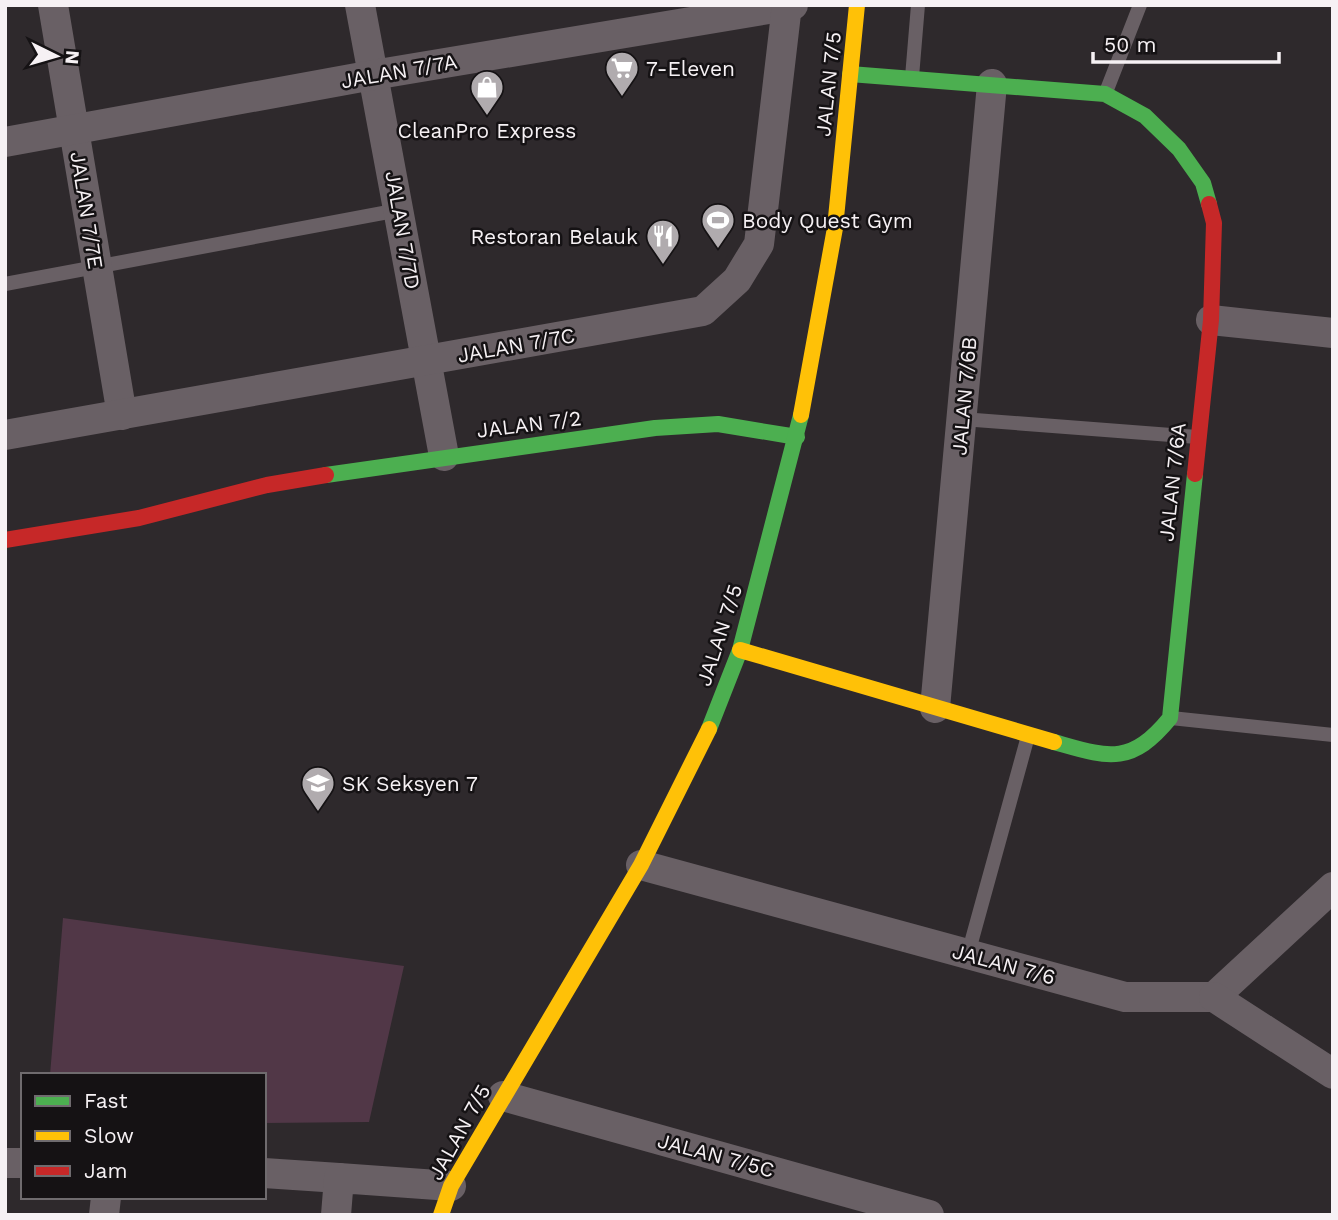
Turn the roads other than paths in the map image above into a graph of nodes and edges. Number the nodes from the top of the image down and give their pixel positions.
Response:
1 (53, 5) edge
2 (360, 5) edge
3 (793, 5) edge
4 (857, 5) edge
5 (918, 5) edge
6 (1140, 5) edge
7 (787, 6) edge
8 (850, 74) junction
9 (373, 75) junction
10 (912, 78) junction
11 (992, 84) junction
12 (1105, 94) junction
13 (74, 130) junction
14 (5, 142) edge
15 (399, 210) junction
16 (97, 267) junction
17 (5, 284) edge
18 (1211, 320) junction
19 (1333, 333) edge
20 (426, 360) junction
21 (122, 415) junction
22 (961, 419) junction
23 (5, 435) edge
24 (1197, 437) junction
25 (797, 438) junction
26 (444, 456) junction
27 (201, 485) dead end
28 (267, 485) junction
29 (5, 540) edge
30 (740, 650) junction
31 (935, 708) junction
32 (1170, 718) junction
33 (1028, 734) junction
34 (1333, 735) edge
35 (641, 865) junction
36 (1333, 887) edge
37 (968, 954) junction
38 (1214, 997) junction
39 (1333, 1074) edge
40 (503, 1096) junction
41 (266, 1173) edge
42 (339, 1178) junction
43 (452, 1186) junction
44 (911, 1212) edge
45 (336, 1215) edge
46 (441, 1215) edge

1 - 13 street, JALAN 7/7E
2 - 9 street, JALAN 7/7D
3 - 7 street, JALAN 7/7A
4 - 8 street, JALAN 7/5
5 - 10 lane
6 - 12 lane
7 - 9 street, JALAN 7/7A
7 - 20 street, JALAN 7/7C
8 - 10 street, JALAN 7/6A
8 - 25 street, JALAN 7/5
9 - 13 street, JALAN 7/7A
9 - 15 street, JALAN 7/7D
10 - 11 street, JALAN 7/6A
11 - 12 street, JALAN 7/6A
11 - 22 street, JALAN 7/6B
12 - 18 street, JALAN 7/6A
13 - 14 street, JALAN 7/7A
13 - 16 street, JALAN 7/7E
15 - 16 lane
15 - 20 street, JALAN 7/7D
16 - 17 lane
16 - 21 street, JALAN 7/7E
18 - 19 street
18 - 24 street, JALAN 7/6A
20 - 21 street, JALAN 7/7C
20 - 26 street, JALAN 7/7D
21 - 23 street, JALAN 7/7C
22 - 24 lane
22 - 31 street, JALAN 7/6B
24 - 32 street, JALAN 7/6A
25 - 26 street, JALAN 7/2
25 - 30 street, JALAN 7/5
26 - 28 street, JALAN 7/2
27 - 28 street, JALAN 7/2
28 - 29 street, JALAN 7/2
30 - 31 street
30 - 35 street, JALAN 7/5
31 - 33 street
32 - 33 street
32 - 34 lane
33 - 37 lane
35 - 37 street, JALAN 7/6
35 - 40 street, JALAN 7/5
36 - 38 street
37 - 38 street, JALAN 7/6
38 - 39 street
40 - 43 street, JALAN 7/5
40 - 44 street, JALAN 7/5C
41 - 42 street
42 - 43 street
42 - 45 street
43 - 46 street, JALAN 7/5

